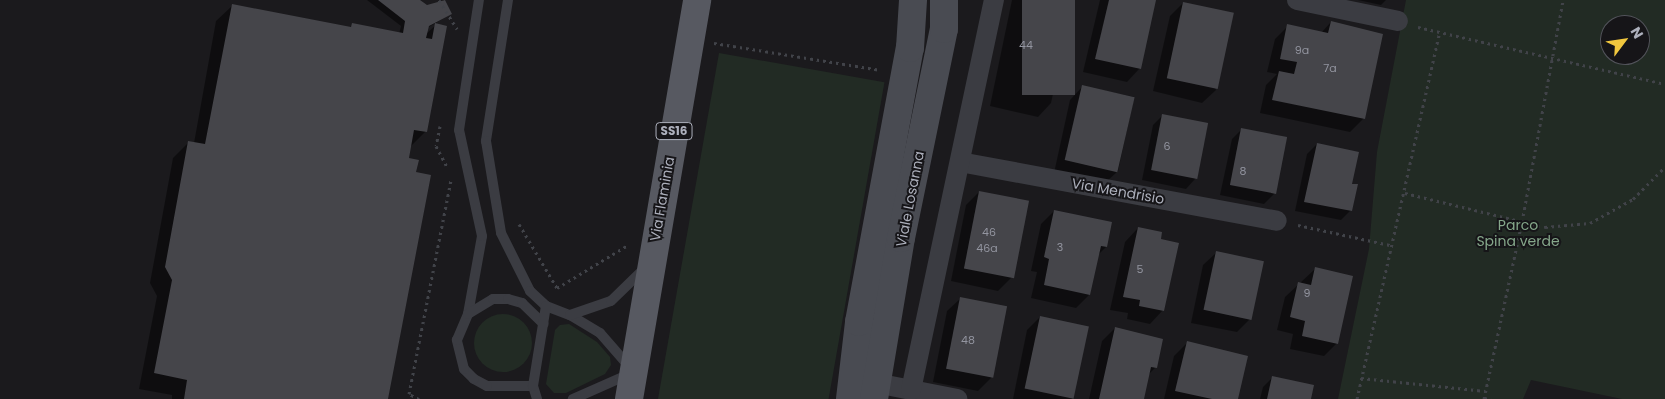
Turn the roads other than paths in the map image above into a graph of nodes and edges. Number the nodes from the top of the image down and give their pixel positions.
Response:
1 (479, 0) edge
2 (508, 0) edge
3 (697, 0) edge
4 (912, 0) edge
5 (944, 0) edge
6 (994, 0) edge
7 (1297, 0) edge
8 (1398, 21) road end
9 (960, 162) junction
10 (1277, 220) road end
11 (644, 254) junction
12 (546, 306) junction
13 (468, 314) junction
14 (570, 315) junction
15 (544, 324) junction
16 (634, 372) junction
17 (533, 386) junction
18 (911, 390) junction
19 (875, 391) edge
20 (537, 399) edge
21 (572, 399) edge
22 (629, 399) edge
23 (850, 399) edge
24 (957, 399) edge

1 - 13 lane
2 - 12 lane
3 - 11 main road, Via Flaminia / SS16
4 - 23 main road, Viale Losanna
5 - 19 main road, Viale Losanna
6 - 9 street
7 - 8 street
9 - 10 street, Via Mendrisio
9 - 18 street
11 - 14 lane
11 - 16 main road, Via Flaminia / SS16
12 - 14 lane
12 - 15 lane
13 - 15 lane
13 - 17 lane
14 - 16 lane
15 - 17 lane
16 - 21 lane
16 - 22 main road, Via Flaminia / SS16
17 - 20 lane
18 - 19 street
18 - 24 street

